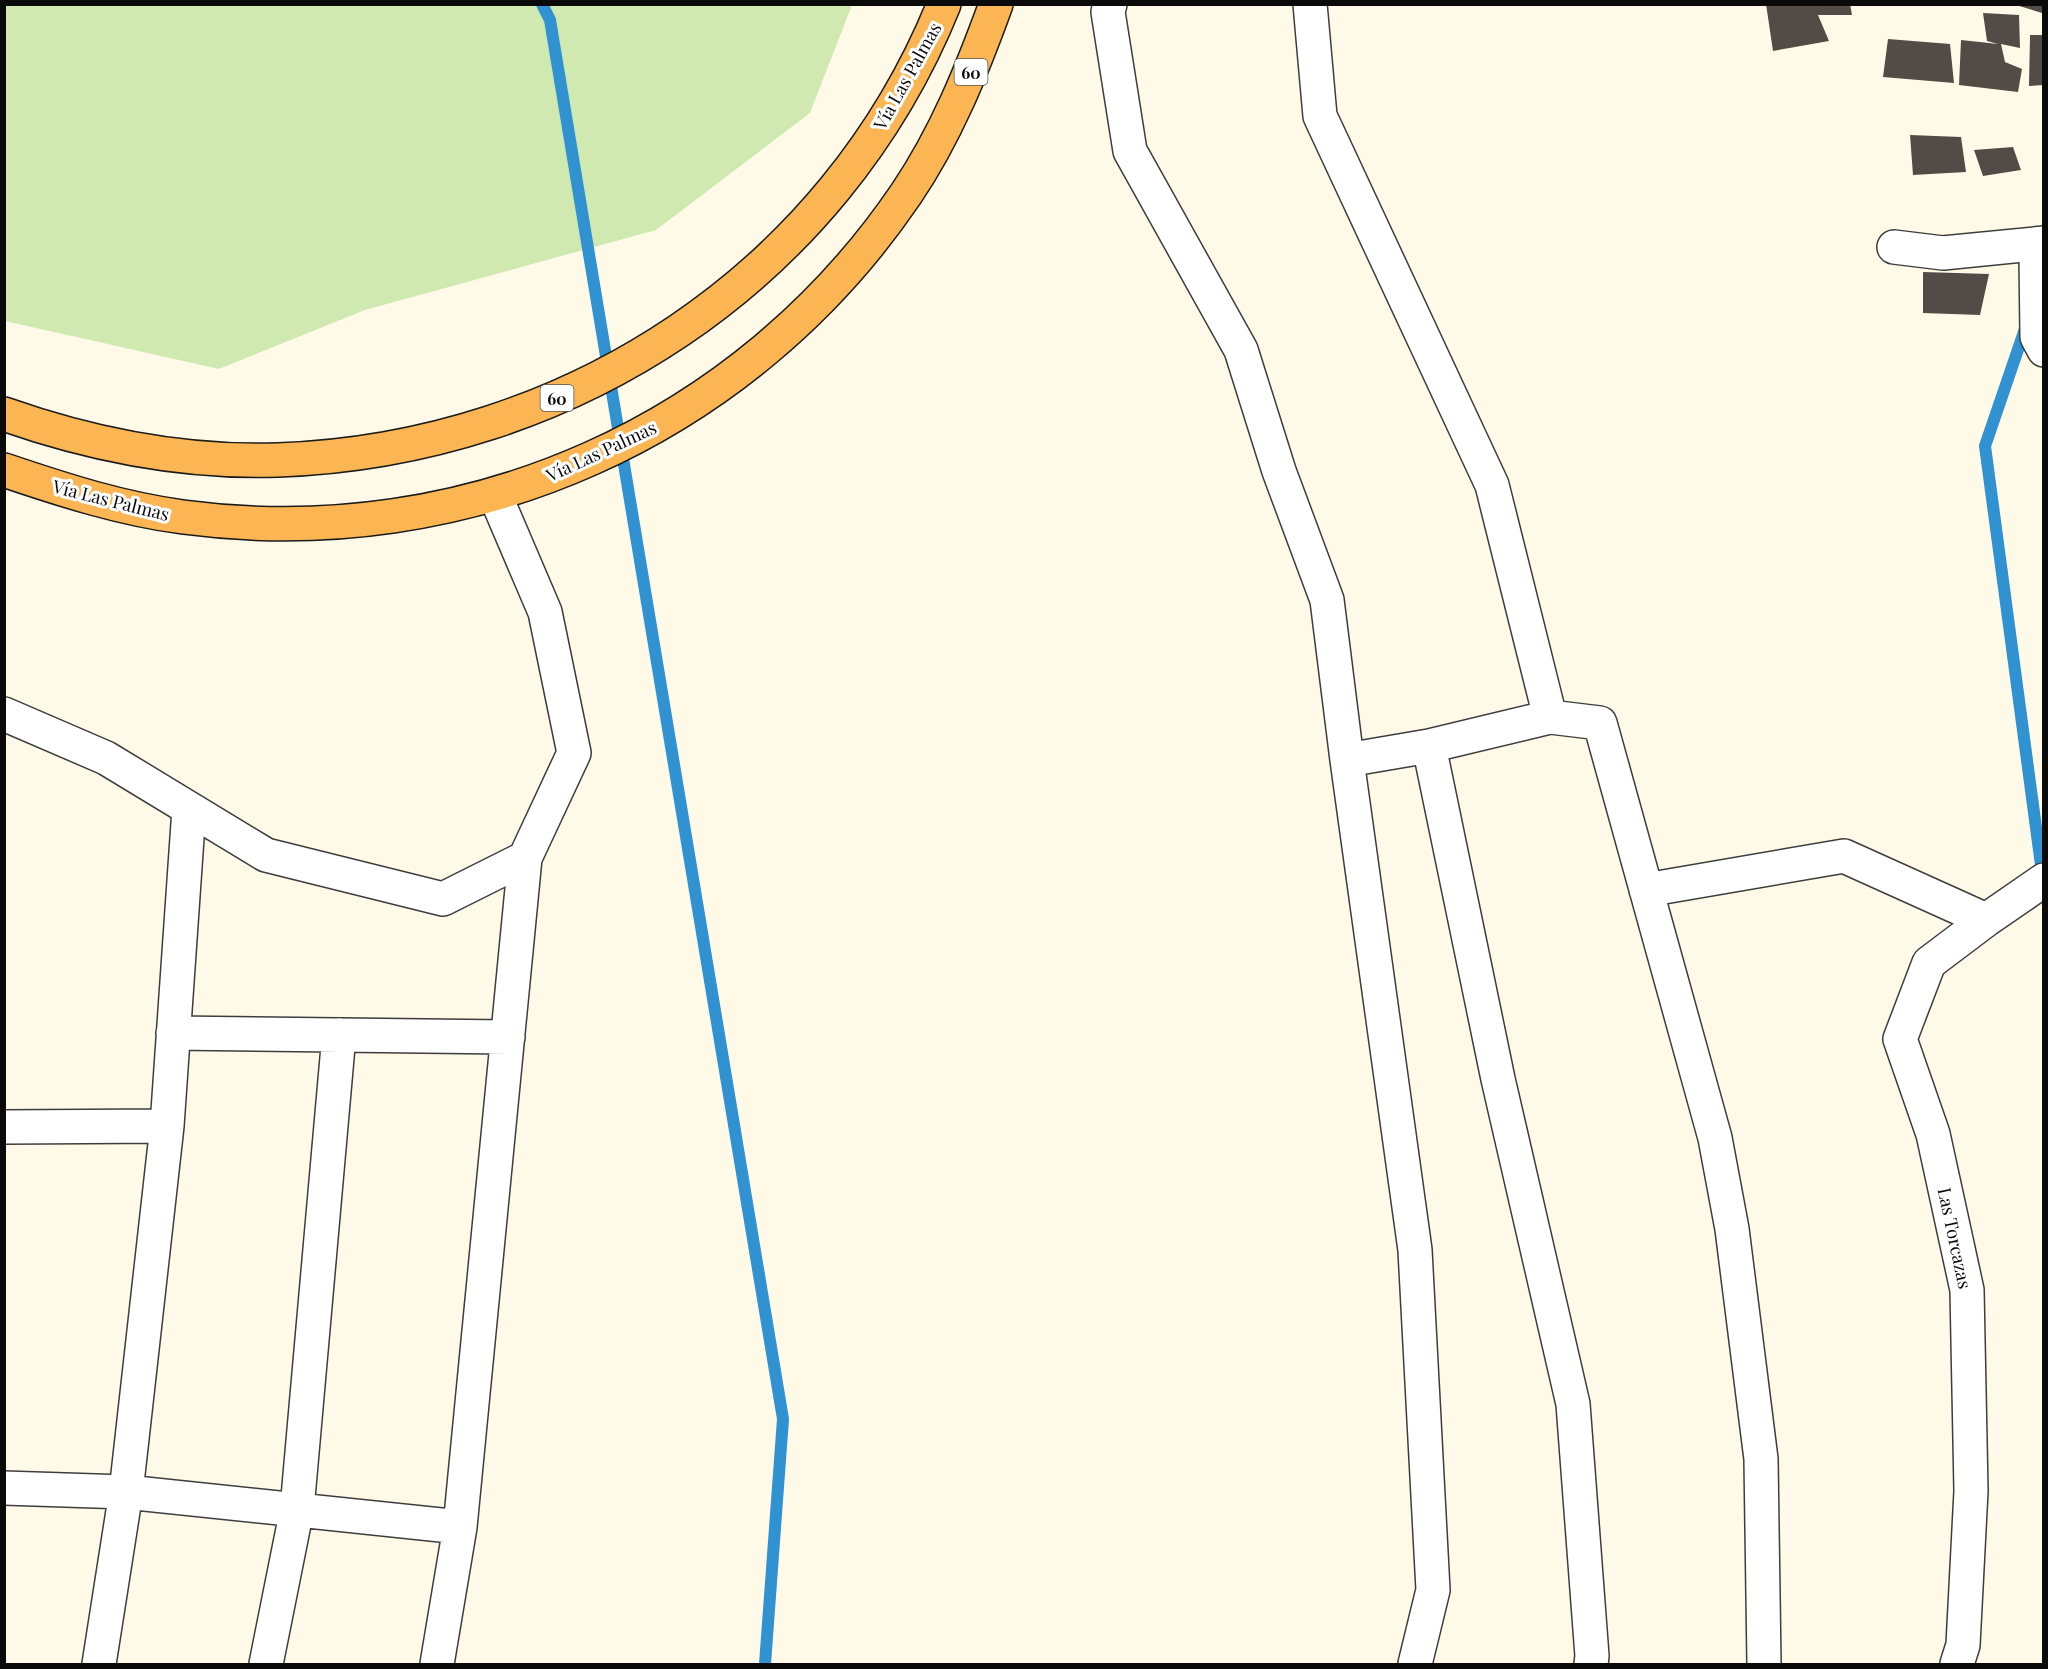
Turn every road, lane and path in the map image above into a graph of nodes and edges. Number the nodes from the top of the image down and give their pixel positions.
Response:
1 (944, 4) edge
2 (996, 4) edge
3 (1110, 4) edge
4 (1310, 4) edge
5 (2043, 245) edge
6 (1894, 247) dead end
7 (2043, 350) edge
8 (4, 414) edge
9 (4, 470) edge
10 (495, 495) junction
11 (4, 714) edge
12 (1550, 717) junction
13 (1429, 746) junction
14 (1347, 760) junction
15 (189, 809) junction
16 (525, 858) junction
17 (2043, 880) edge
18 (1646, 890) junction
19 (1986, 920) junction
20 (173, 1033) junction
21 (339, 1035) junction
22 (508, 1037) junction
23 (167, 1126) junction
24 (4, 1127) edge
25 (4, 1488) edge
26 (126, 1492) junction
27 (297, 1509) junction
28 (460, 1527) junction
29 (99, 1665) edge
30 (266, 1665) edge
31 (437, 1665) edge
32 (1415, 1665) edge
33 (1591, 1665) edge
34 (1764, 1665) edge
35 (1957, 1665) edge

1 - 8 highway, Vía Las Palmas / 60
2 - 10 highway, Vía Las Palmas / 60
3 - 14 street
4 - 12 street
5 - 6 street
5 - 7 street
9 - 10 highway, Vía Las Palmas / 60
10 - 16 street
11 - 15 street
12 - 13 street
12 - 18 street
13 - 14 street
13 - 33 street
14 - 32 street
15 - 16 street
15 - 20 street
16 - 22 street
17 - 19 street, Las Torcazas
18 - 19 street
18 - 34 street
19 - 35 street, Las Torcazas
20 - 21 street
20 - 23 street
21 - 22 street
21 - 27 street
22 - 28 street
23 - 24 street
23 - 26 street
25 - 26 street
26 - 27 street
26 - 29 street
27 - 28 street
27 - 30 street
28 - 31 street

